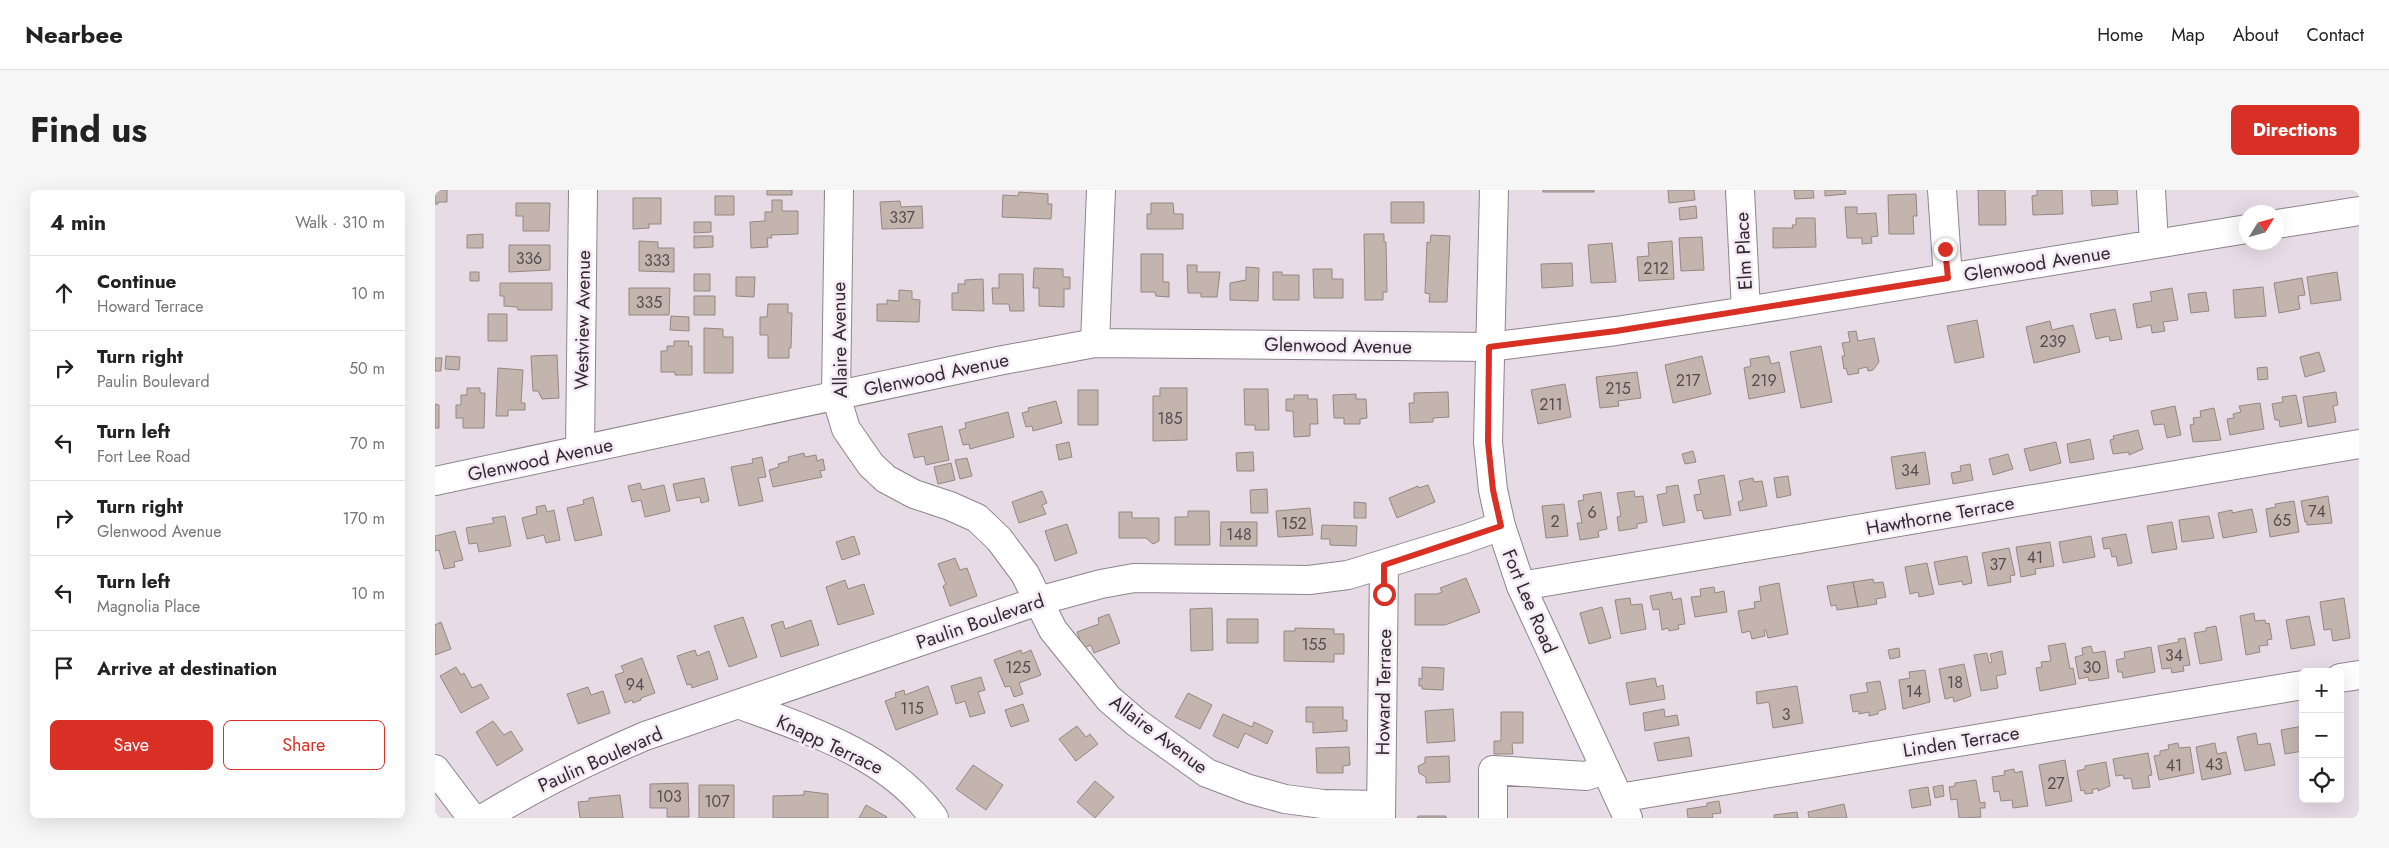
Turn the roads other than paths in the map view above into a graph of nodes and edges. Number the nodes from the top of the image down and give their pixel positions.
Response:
1 (583, 190) edge
2 (839, 190) edge
3 (1101, 190) edge
4 (1494, 190) edge
5 (1740, 190) edge
6 (1942, 190) edge
7 (2151, 190) edge
8 (2357, 190) edge
9 (2359, 211) edge
10 (2284, 223) edge
11 (2359, 225) edge
12 (2239, 230) edge
13 (2154, 244) junction
14 (1948, 278) junction
15 (1746, 311) junction
16 (1095, 343) junction
17 (1489, 347) junction
18 (836, 396) junction
19 (2359, 444) edge
20 (581, 450) junction
21 (435, 481) edge
22 (1501, 526) junction
23 (1384, 565) junction
24 (1521, 586) junction
25 (1038, 601) junction
26 (2359, 675) edge
27 (2344, 677) edge
28 (2299, 686) edge
29 (738, 704) junction
30 (435, 770) edge
31 (1606, 770) junction
32 (1623, 808) edge
33 (1381, 812) edge
34 (472, 818) edge
35 (484, 818) edge
36 (934, 818) edge
37 (1493, 818) edge

1 - 20 street, Westview Avenue
2 - 18 street, Allaire Avenue
3 - 16 street
4 - 17 street, Fort Lee Road
5 - 15 street, Elm Place
6 - 14 street
7 - 13 street
8 - 9 street
9 - 10 street
9 - 11 street
12 - 13 street, Glenwood Avenue
13 - 14 street, Glenwood Avenue
14 - 15 street, Glenwood Avenue
15 - 17 street, Glenwood Avenue
16 - 17 street, Glenwood Avenue
16 - 18 street, Glenwood Avenue
17 - 22 street, Fort Lee Road
18 - 20 street, Glenwood Avenue
18 - 25 street, Allaire Avenue
19 - 24 street, Hawthorne Terrace
20 - 21 street, Glenwood Avenue
22 - 23 street, Paulin Boulevard
22 - 24 street, Fort Lee Road
23 - 25 street, Paulin Boulevard
23 - 33 street, Howard Terrace
24 - 31 street, Fort Lee Road
25 - 29 street, Paulin Boulevard
25 - 33 street, Allaire Avenue
26 - 27 street
28 - 32 street, Linden Terrace
29 - 35 street, Paulin Boulevard
29 - 36 street, Knapp Terrace
30 - 34 street
31 - 32 street, Fort Lee Road
31 - 37 street

